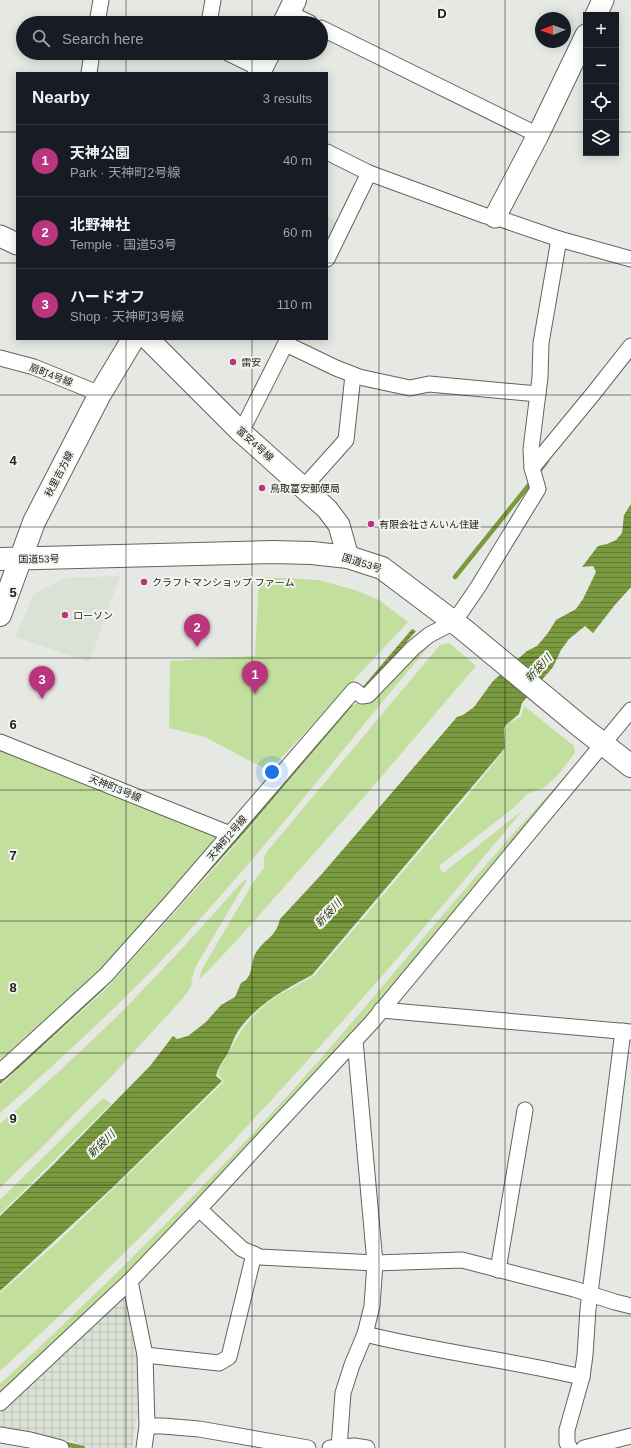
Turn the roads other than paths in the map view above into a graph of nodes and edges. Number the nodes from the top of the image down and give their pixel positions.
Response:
1 (101, 0) edge
2 (213, 0) edge
3 (603, 0) edge
4 (597, 12) edge
5 (98, 16) edge
6 (210, 16) edge
7 (328, 31) edge
8 (583, 41) edge
9 (91, 60) edge
10 (248, 60) edge
11 (263, 65) edge
12 (89, 72) edge
13 (538, 135) junction
14 (328, 152) edge
15 (369, 173) junction
16 (495, 218) junction
17 (0, 236) edge
18 (559, 240) junction
19 (16, 244) edge
20 (328, 257) edge
21 (631, 259) edge
22 (132, 340) edge
23 (149, 340) edge
24 (287, 341) edge
25 (631, 346) edge
26 (0, 358) edge
27 (353, 375) junction
28 (100, 394) junction
29 (538, 394) junction
30 (241, 432) junction
31 (532, 468) junction
32 (303, 488) junction
33 (348, 557) junction
34 (10, 559) edge
35 (0, 615) edge
36 (458, 626) junction
37 (631, 710) edge
38 (0, 742) edge
39 (602, 745) junction
40 (631, 766) edge
41 (230, 834) junction
42 (381, 1010) junction
43 (627, 1032) edge
44 (355, 1040) junction
45 (0, 1072) edge
46 (525, 1110) dead end
47 (199, 1209) junction
48 (254, 1254) junction
49 (375, 1263) junction
50 (498, 1270) junction
51 (130, 1281) junction
52 (590, 1294) junction
53 (631, 1306) edge
54 (365, 1334) junction
55 (145, 1355) junction
56 (582, 1377) junction
57 (0, 1403) edge
58 (147, 1426) junction
59 (0, 1435) edge
60 (631, 1436) edge
61 (61, 1448) edge
62 (144, 1448) edge
63 (308, 1448) edge
64 (336, 1448) edge
65 (367, 1448) edge
66 (570, 1448) edge
67 (584, 1448) edge

1 - 5 street
2 - 6 street
3 - 4 street
7 - 13 street
8 - 13 street
9 - 12 street
10 - 11 street
13 - 16 street
14 - 15 street
15 - 16 street
15 - 20 street
16 - 18 street
17 - 19 street
18 - 21 street
18 - 29 street
22 - 28 main road, 秋里吉方線
23 - 30 street, 富安4号線
24 - 27 street
24 - 30 street
25 - 31 street
26 - 28 street, 扇町4号線
27 - 29 street
27 - 32 street
28 - 34 main road, 秋里吉方線
29 - 31 street
30 - 32 street, 富安4号線
31 - 36 street
32 - 33 street, 富安4号線
33 - 34 main road, 国道53号
33 - 36 main road, 国道53号
34 - 35 main road, 秋里吉方線
36 - 39 main road, 国道53号
36 - 41 street, 天神町2号線
37 - 39 street
38 - 41 street, 天神町3号線
39 - 40 main road, 国道53号
39 - 42 street
41 - 45 street, 天神町2号線
42 - 43 street
42 - 44 street
43 - 52 street
44 - 47 street
44 - 49 street
46 - 50 street
47 - 48 street
47 - 51 street
48 - 49 street
48 - 55 street
49 - 50 street
49 - 54 street
50 - 52 street
51 - 55 street
51 - 57 street
52 - 53 street
52 - 56 street
54 - 56 street
54 - 64 street
55 - 58 street
56 - 66 street
58 - 62 street
58 - 63 street
59 - 61 street
60 - 67 street
64 - 65 street

